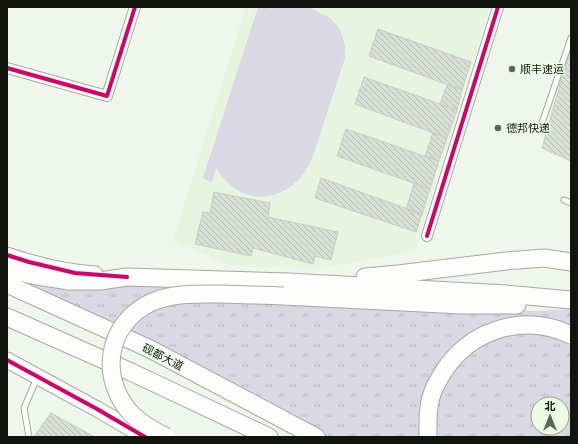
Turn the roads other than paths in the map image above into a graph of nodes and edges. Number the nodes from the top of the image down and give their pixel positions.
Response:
1 (135, 7) edge
2 (498, 7) edge
3 (571, 38) edge
4 (7, 68) edge
5 (541, 126) dead end
6 (564, 200) dead end
7 (571, 203) edge
8 (427, 236) dead end
9 (7, 255) edge
10 (571, 262) edge
11 (7, 268) edge
12 (128, 277) junction
13 (7, 284) edge
14 (287, 289) junction
15 (571, 301) edge
16 (7, 317) edge
17 (571, 335) edge
18 (7, 360) edge
19 (38, 377) junction
20 (29, 437) edge
21 (145, 437) edge
22 (168, 437) edge
23 (269, 437) edge
24 (316, 437) edge
25 (428, 437) edge

1 - 4 street
2 - 8 street
3 - 5 lane
6 - 7 lane
9 - 12 street
10 - 14 main road
11 - 12 main road
12 - 14 main road
13 - 24 main road, 砚都大道
14 - 15 main road
14 - 22 main road, bridge
16 - 23 main road
17 - 25 main road
18 - 19 street
19 - 20 lane
19 - 21 street

